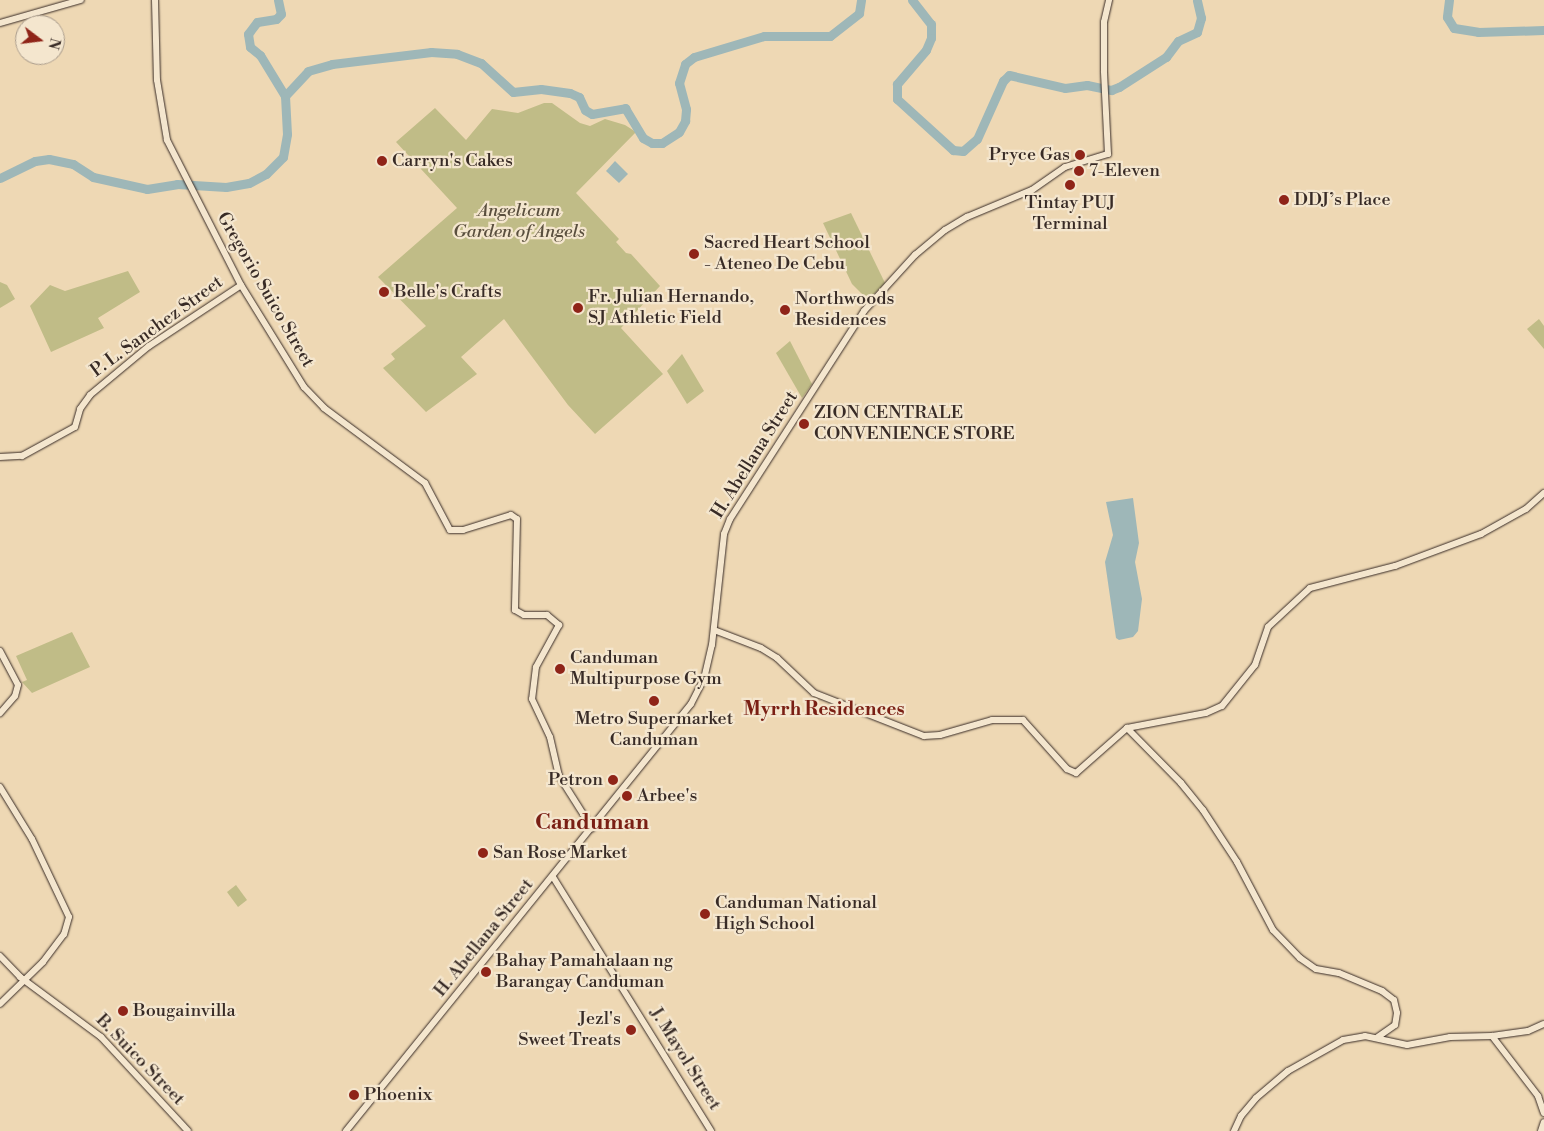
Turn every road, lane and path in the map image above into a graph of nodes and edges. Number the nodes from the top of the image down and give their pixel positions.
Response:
1 (82, 0) edge
2 (155, 0) edge
3 (1110, 0) edge
4 (0, 24) edge
5 (241, 285) junction
6 (0, 457) edge
7 (1544, 493) edge
8 (714, 630) junction
9 (0, 651) edge
10 (0, 713) edge
11 (1127, 728) junction
12 (0, 787) edge
13 (592, 828) junction
14 (553, 877) junction
15 (0, 956) edge
16 (26, 981) junction
17 (0, 1004) edge
18 (1544, 1024) edge
19 (1492, 1036) junction
20 (1378, 1037) junction
21 (1544, 1113) edge
22 (1544, 1122) edge
23 (188, 1131) edge
24 (346, 1131) edge
25 (711, 1131) edge
26 (1234, 1131) edge
27 (1541, 1131) edge

1 - 4 street
2 - 5 street, Gregorio Suico Street
3 - 8 street, H. Abellana Street
5 - 6 street, P. L. Sanchez Street
5 - 13 street, Gregorio Suico Street
7 - 11 street
8 - 11 street
8 - 13 street, H. Abellana Street
9 - 10 street
11 - 20 street
12 - 16 street
13 - 14 street, H. Abellana Street
14 - 24 street, H. Abellana Street
14 - 25 street, J. Mayol Street
15 - 16 street, B. Suico Street
16 - 17 street
16 - 23 street, B. Suico Street
18 - 19 street
19 - 20 street
19 - 21 street
20 - 26 street
22 - 27 street

